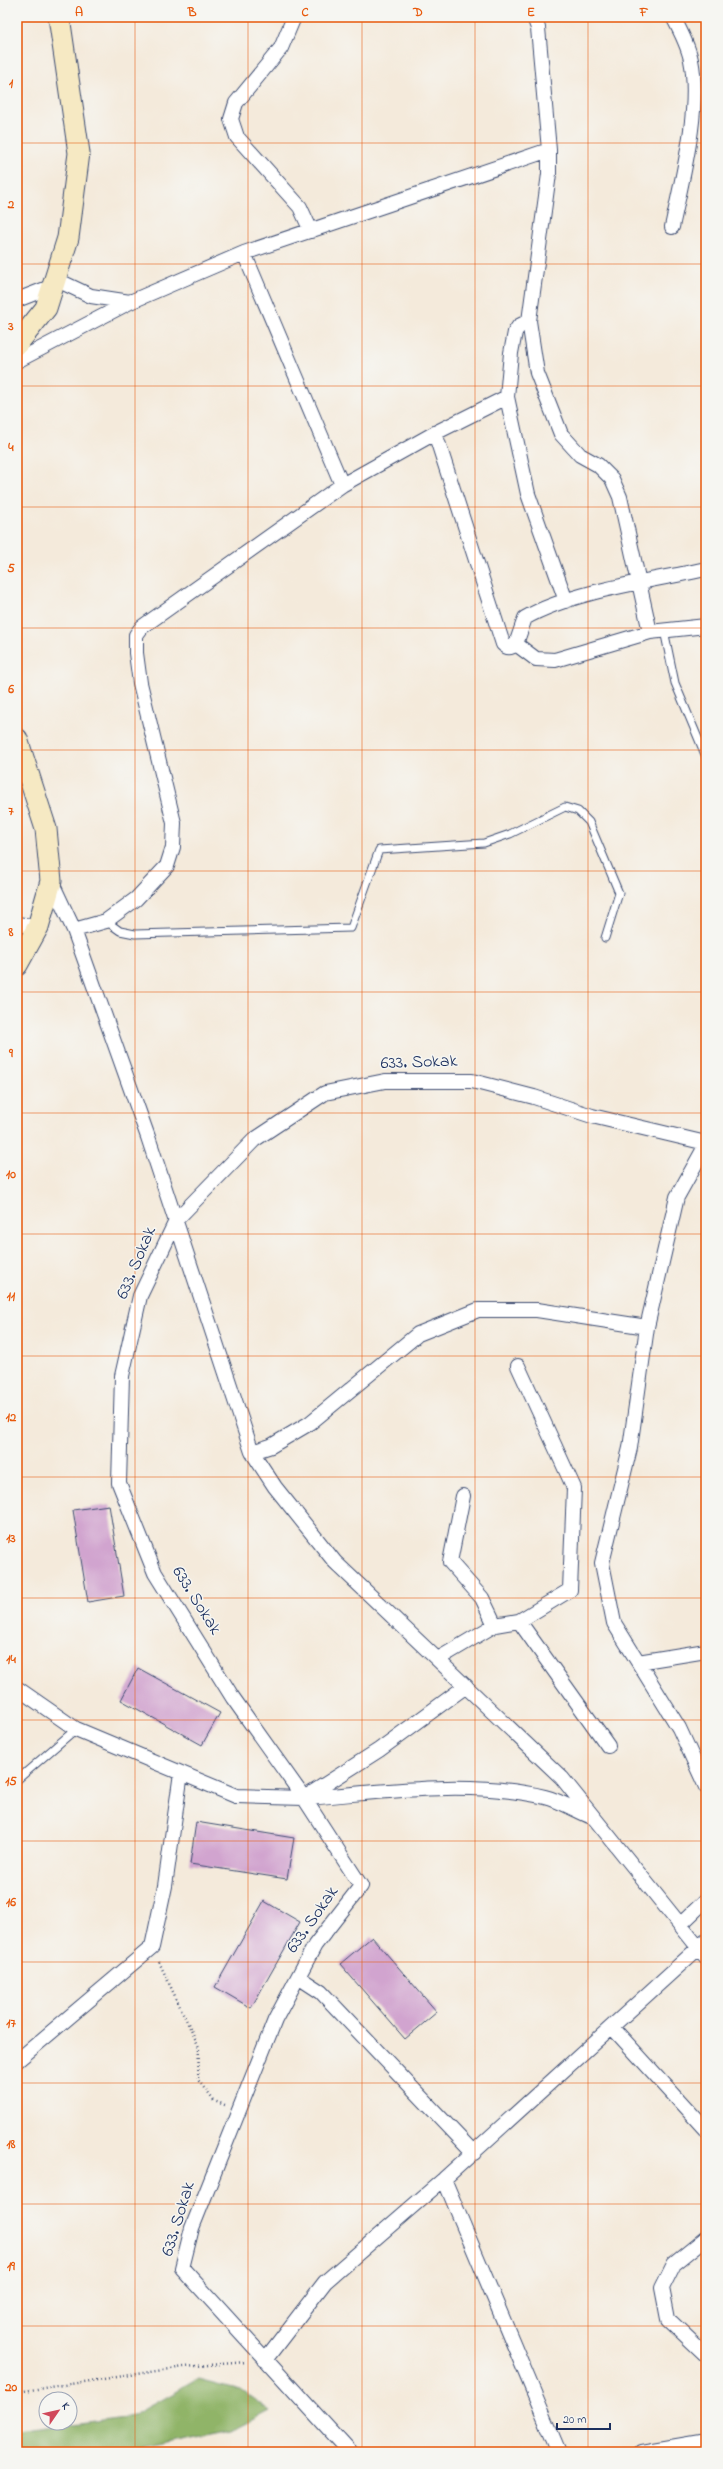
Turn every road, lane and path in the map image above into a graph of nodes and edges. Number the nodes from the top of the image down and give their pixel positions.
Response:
1 (59, 17) edge
2 (294, 17) edge
3 (534, 17) edge
4 (673, 17) edge
5 (549, 150) junction
6 (672, 227) dead end
7 (311, 231) junction
8 (244, 253) junction
9 (54, 283) junction
10 (17, 300) edge
11 (130, 302) junction
12 (529, 321) junction
13 (17, 344) edge
14 (17, 361) edge
15 (507, 397) junction
16 (435, 433) junction
17 (342, 485) junction
18 (706, 569) edge
19 (639, 584) junction
20 (566, 602) junction
21 (706, 626) edge
22 (664, 630) junction
23 (650, 632) junction
24 (516, 644) junction
25 (17, 739) edge
26 (706, 757) edge
27 (51, 881) junction
28 (106, 921) junction
29 (17, 924) edge
30 (38, 927) junction
31 (74, 930) junction
32 (605, 938) dead end
33 (17, 965) edge
34 (706, 1144) edge
35 (177, 1219) junction
36 (647, 1327) junction
37 (518, 1366) dead end
38 (252, 1452) junction
39 (463, 1496) dead end
40 (519, 1621) junction
41 (495, 1625) junction
42 (706, 1650) edge
43 (438, 1659) junction
44 (638, 1662) junction
45 (466, 1686) junction
46 (17, 1688) edge
47 (76, 1729) junction
48 (608, 1746) dead end
49 (181, 1773) junction
50 (17, 1780) edge
51 (706, 1787) edge
52 (304, 1798) junction
53 (594, 1818) junction
54 (706, 1900) edge
55 (681, 1924) junction
56 (152, 1947) junction
57 (704, 1949) edge
58 (298, 1977) junction
59 (612, 2028) junction
60 (17, 2061) edge
61 (237, 2110) junction
62 (706, 2130) edge
63 (474, 2153) junction
64 (444, 2179) junction
65 (706, 2238) edge
66 (706, 2355) edge
67 (265, 2360) junction
68 (17, 2392) edge
69 (706, 2441) edge
70 (350, 2452) edge
71 (559, 2452) edge
72 (642, 2452) edge

1 - 9 street
2 - 7 street
3 - 5 street
4 - 6 street
5 - 7 street
5 - 12 street
7 - 8 street
8 - 11 street
8 - 17 street
9 - 10 street
9 - 11 street
9 - 13 street
11 - 14 street
12 - 15 street
12 - 19 street
15 - 16 street
15 - 20 street
16 - 17 street
16 - 24 street
17 - 28 street
18 - 19 street
19 - 20 street
19 - 23 street
20 - 24 street
21 - 22 street
22 - 23 street
22 - 26 lane
23 - 24 street
25 - 27 street
27 - 30 street
27 - 31 street
28 - 31 street
28 - 32 lane
29 - 30 street
30 - 33 street
31 - 35 street
34 - 35 street, 633. Sokak
34 - 36 street
35 - 38 street
35 - 52 street, 633. Sokak
36 - 38 street
36 - 44 street
37 - 40 street
38 - 43 street
39 - 41 street
40 - 41 street
40 - 48 street
41 - 43 street
42 - 44 street
43 - 45 street
44 - 51 street
45 - 52 street
45 - 53 street
46 - 47 street
47 - 49 street
47 - 50 lane
49 - 52 street
49 - 56 street
52 - 53 street
52 - 58 street, 633. Sokak
53 - 55 street
54 - 55 street
55 - 57 street
56 - 60 street
56 - 61 path
57 - 59 street
58 - 61 street, 633. Sokak
58 - 63 street
59 - 62 street
59 - 63 street
61 - 67 street, 633. Sokak
63 - 64 street
64 - 67 street
64 - 71 street
65 - 66 street
67 - 68 path
67 - 70 street, 633. Sokak
69 - 72 street

